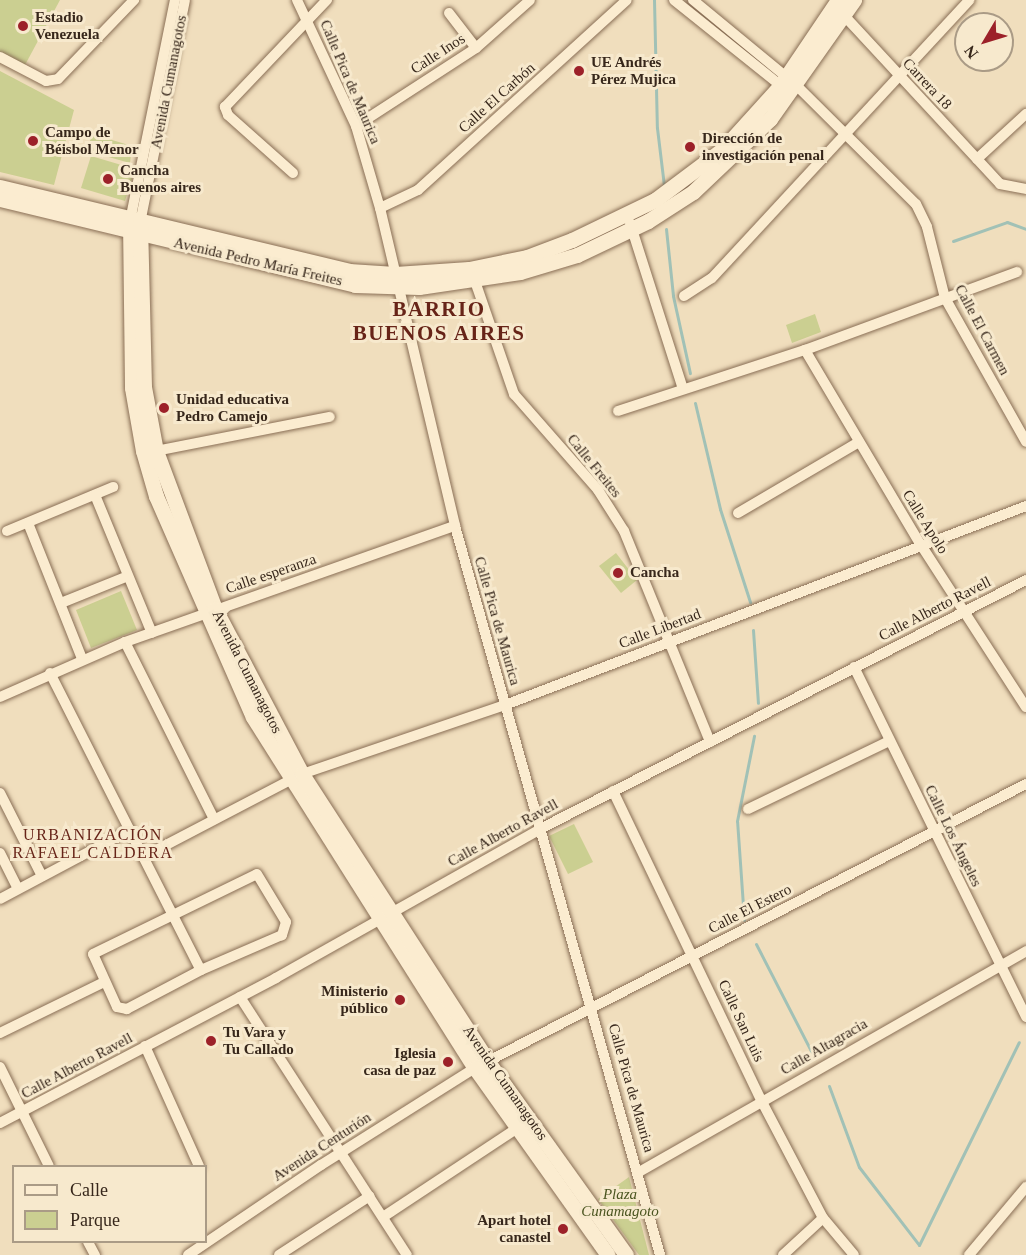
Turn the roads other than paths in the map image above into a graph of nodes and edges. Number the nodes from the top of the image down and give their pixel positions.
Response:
1 (134, 0) edge
2 (175, 0) edge
3 (185, 0) edge
4 (297, 0) edge
5 (327, 0) edge
6 (530, 0) edge
7 (627, 0) edge
8 (674, 0) edge
9 (693, 0) edge
10 (854, 0) edge
11 (969, 0) edge
12 (836, 5) edge
13 (449, 13) dead end
14 (309, 21) junction
15 (476, 48) junction
16 (0, 57) edge
17 (899, 75) junction
18 (792, 87) junction
19 (1026, 114) edge
20 (356, 126) junction
21 (845, 132) junction
22 (977, 159) junction
23 (293, 173) dead end
24 (0, 187) edge
25 (1026, 189) edge
26 (0, 199) edge
27 (380, 208) junction
28 (630, 222) junction
29 (134, 227) junction
30 (1017, 272) dead end
31 (397, 280) junction
32 (475, 281) junction
33 (684, 296) dead end
34 (945, 298) junction
35 (805, 350) junction
36 (683, 389) junction
37 (618, 411) dead end
38 (330, 417) dead end
39 (859, 442) junction
40 (1026, 442) edge
41 (156, 451) junction
42 (113, 488) dead end
43 (95, 495) junction
44 (1026, 506) edge
45 (738, 513) dead end
46 (28, 523) junction
47 (455, 526) junction
48 (7, 531) dead end
49 (921, 545) junction
50 (128, 576) junction
51 (1026, 580) edge
52 (62, 603) junction
53 (210, 611) junction
54 (964, 611) junction
55 (152, 633) junction
56 (125, 642) junction
57 (669, 642) junction
58 (82, 658) junction
59 (854, 668) junction
60 (50, 673) junction
61 (0, 698) edge
62 (505, 705) junction
63 (1026, 707) edge
64 (890, 741) junction
65 (710, 742) junction
66 (296, 777) junction
67 (1026, 784) edge
68 (613, 791) junction
69 (0, 793) edge
70 (748, 810) dead end
71 (214, 819) junction
72 (542, 828) junction
73 (130, 830) junction
74 (934, 833) junction
75 (0, 853) edge
76 (143, 857) junction
77 (42, 876) junction
78 (18, 889) junction
79 (0, 899) edge
80 (172, 914) junction
81 (385, 915) junction
82 (1026, 951) edge
83 (694, 954) junction
84 (999, 963) junction
85 (201, 970) junction
86 (104, 982) junction
87 (240, 997) junction
88 (593, 1008) junction
89 (1026, 1017) edge
90 (0, 1034) edge
91 (145, 1046) junction
92 (481, 1065) junction
93 (0, 1067) edge
94 (761, 1100) junction
95 (21, 1112) junction
96 (0, 1123) edge
97 (516, 1129) junction
98 (342, 1151) junction
99 (48, 1165) edge
100 (199, 1165) edge
101 (639, 1172) junction
102 (1026, 1187) edge
103 (370, 1196) junction
104 (383, 1217) junction
105 (823, 1218) junction
106 (207, 1242) edge
107 (206, 1243) edge
108 (188, 1255) edge
109 (279, 1255) edge
110 (406, 1255) edge
111 (608, 1255) edge
112 (626, 1255) edge
113 (660, 1255) edge
114 (783, 1255) edge
115 (854, 1255) edge
116 (969, 1255) edge

1 - 16 street
2 - 29 street, Avenida Cumanagotos
3 - 29 street, Avenida Cumanagotos
4 - 14 street, Calle Pica de Maurica
5 - 14 street
6 - 15 street, Calle Inos
7 - 27 street, Calle El Carbón
8 - 18 street
9 - 18 street
10 - 12 street, Avenida Pedro María Freites
11 - 17 street
12 - 17 street, Carrera 18
12 - 18 street, Avenida Pedro María Freites
13 - 15 street
14 - 20 street, Calle Pica de Maurica
14 - 23 street
15 - 20 street, Calle Inos
17 - 21 street
17 - 22 street, Carrera 18
18 - 21 street, Calle El Carmen
18 - 28 street, Avenida Pedro María Freites
19 - 22 street
20 - 27 street, Calle Pica de Maurica
21 - 33 street
21 - 34 street, Calle El Carmen
22 - 25 street, Carrera 18
24 - 29 street
26 - 29 street
27 - 31 street, Calle Pica de Maurica
28 - 31 street, Avenida Pedro María Freites
28 - 32 street, Avenida Pedro María Freites
28 - 36 street
29 - 31 street, Avenida Pedro María Freites
29 - 41 street, Avenida Cumanagotos
29 - 53 street, Avenida Cumanagotos
30 - 34 street
31 - 32 street, Avenida Pedro María Freites
31 - 47 street, Calle Pica de Maurica
32 - 57 street, Calle Freites
34 - 35 street
34 - 40 street, Calle El Carmen
35 - 36 street
35 - 39 street, Calle Apolo
36 - 37 street
38 - 41 street
39 - 45 street
39 - 49 street, Calle Apolo
41 - 53 street, Avenida Cumanagotos
42 - 43 street
43 - 46 street
43 - 50 street
44 - 49 street, Calle Libertad
46 - 48 street
46 - 52 street
47 - 53 street, Calle esperanza
47 - 62 street, Calle Pica de Maurica
49 - 54 street, Calle Apolo
49 - 57 street, Calle Libertad
50 - 52 street
50 - 55 street
51 - 54 street, Calle Alberto Ravell
52 - 58 street
53 - 55 street, Calle esperanza
53 - 66 street, Avenida Cumanagotos
54 - 59 street, Calle Alberto Ravell
54 - 63 street, Calle Apolo
55 - 56 street, Calle esperanza
56 - 58 street, Calle esperanza
56 - 71 street
57 - 62 street, Calle Libertad
57 - 65 street, Calle Freites
58 - 60 street, Calle esperanza
59 - 64 street, Calle Los Ángeles
59 - 65 street, Calle Alberto Ravell
60 - 61 street, Calle esperanza
60 - 73 street
62 - 66 street, Calle Libertad
62 - 72 street, Calle Pica de Maurica
64 - 70 street
64 - 74 street, Calle Los Ángeles
65 - 68 street, Calle Alberto Ravell
66 - 71 street, Calle Libertad
66 - 81 street, Avenida Cumanagotos
67 - 74 street, Calle El Estero
68 - 72 street, Calle Alberto Ravell
68 - 83 street, Calle San Luis
69 - 77 street
71 - 76 street, Calle Libertad
72 - 81 street, Calle Alberto Ravell
72 - 88 street, Calle Pica de Maurica
73 - 76 street
73 - 77 street
74 - 83 street, Calle El Estero
74 - 84 street, Calle Los Ángeles
75 - 78 street
76 - 80 street
77 - 78 street
78 - 79 street
80 - 85 street
80 - 85 street
80 - 86 street
81 - 87 street, Calle Alberto Ravell
81 - 92 street, Avenida Cumanagotos
82 - 84 street, Calle Altagracia
83 - 88 street, Calle El Estero
83 - 94 street, Calle San Luis
84 - 89 street, Calle Los Ángeles
84 - 94 street, Calle Altagracia
85 - 86 street
86 - 90 street
87 - 91 street, Calle Alberto Ravell
87 - 98 street
88 - 92 street, Calle El Estero
88 - 101 street, Calle Pica de Maurica
91 - 95 street, Calle Alberto Ravell
91 - 100 street
92 - 97 street, Avenida Cumanagotos
92 - 98 street, Avenida Centurión
92 - 112 street, Avenida Cumanagotos
93 - 95 street
94 - 101 street, Calle Altagracia
94 - 105 street, Calle San Luis
95 - 96 street, Calle Alberto Ravell
95 - 99 street
97 - 104 street
97 - 111 street, Avenida Cumanagotos
98 - 103 street
98 - 106 street, Avenida Centurión
101 - 113 street, Calle Pica de Maurica
102 - 116 street
103 - 104 street
103 - 109 street
104 - 110 street
105 - 114 street
105 - 115 street, Calle San Luis
107 - 108 street, Avenida Centurión

